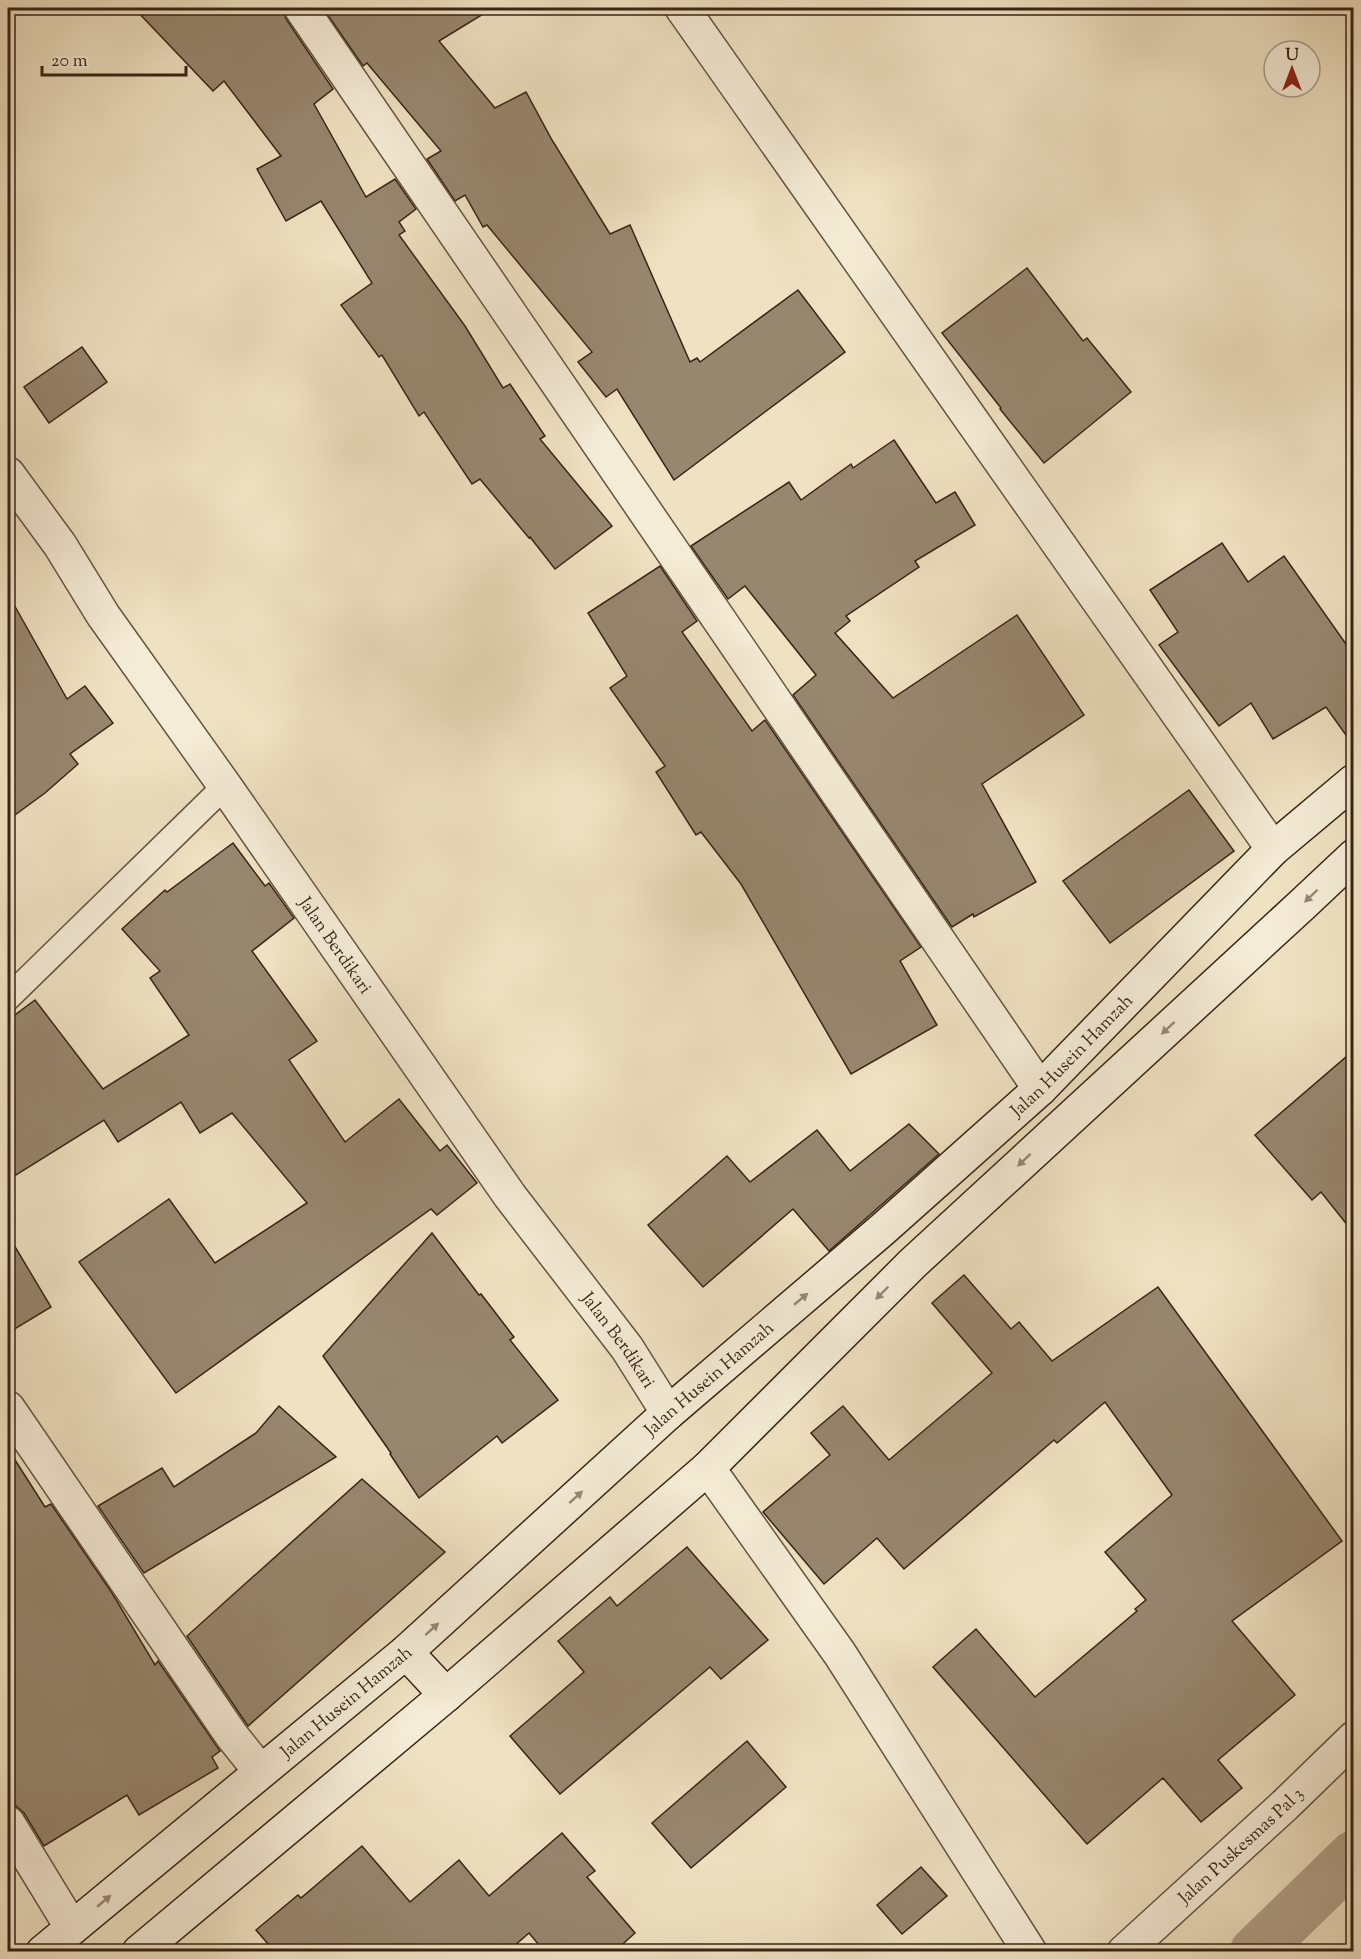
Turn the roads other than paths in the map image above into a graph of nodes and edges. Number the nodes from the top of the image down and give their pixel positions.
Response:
1 (301, 8) edge
2 (682, 8) edge
3 (8, 474) edge
4 (1353, 780) edge
5 (225, 786) junction
6 (1273, 849) junction
7 (1353, 856) edge
8 (8, 998) edge
9 (1040, 1089) junction
10 (883, 1229) junction
11 (912, 1264) junction
12 (8, 1408) edge
13 (668, 1413) junction
14 (708, 1468) junction
15 (406, 1653) junction
16 (446, 1695) junction
17 (1353, 1738) edge
18 (260, 1771) junction
19 (8, 1823) edge
20 (72, 1928) junction
21 (43, 1952) edge
22 (139, 1952) edge
23 (1030, 1952) edge
24 (1124, 1952) edge

1 - 9 street
2 - 6 street
3 - 5 street, Jalan Berdikari
4 - 6 street, Jalan Husein Hamzah
5 - 8 lane
5 - 13 street, Jalan Berdikari
6 - 9 street, Jalan Husein Hamzah
7 -> 11 street
9 - 10 street, Jalan Husein Hamzah
10 - 11 street
13 -> 10 street, Jalan Husein Hamzah
11 -> 14 street
12 - 18 street
15 -> 13 street, Jalan Husein Hamzah
14 - 16 street
14 - 23 street
15 - 16 street
15 - 18 street, Jalan Husein Hamzah
16 - 22 street
17 - 24 street, Jalan Puskesmas Pal 3
20 -> 18 street, Jalan Husein Hamzah
19 - 20 street
20 - 21 street, Jalan Husein Hamzah

